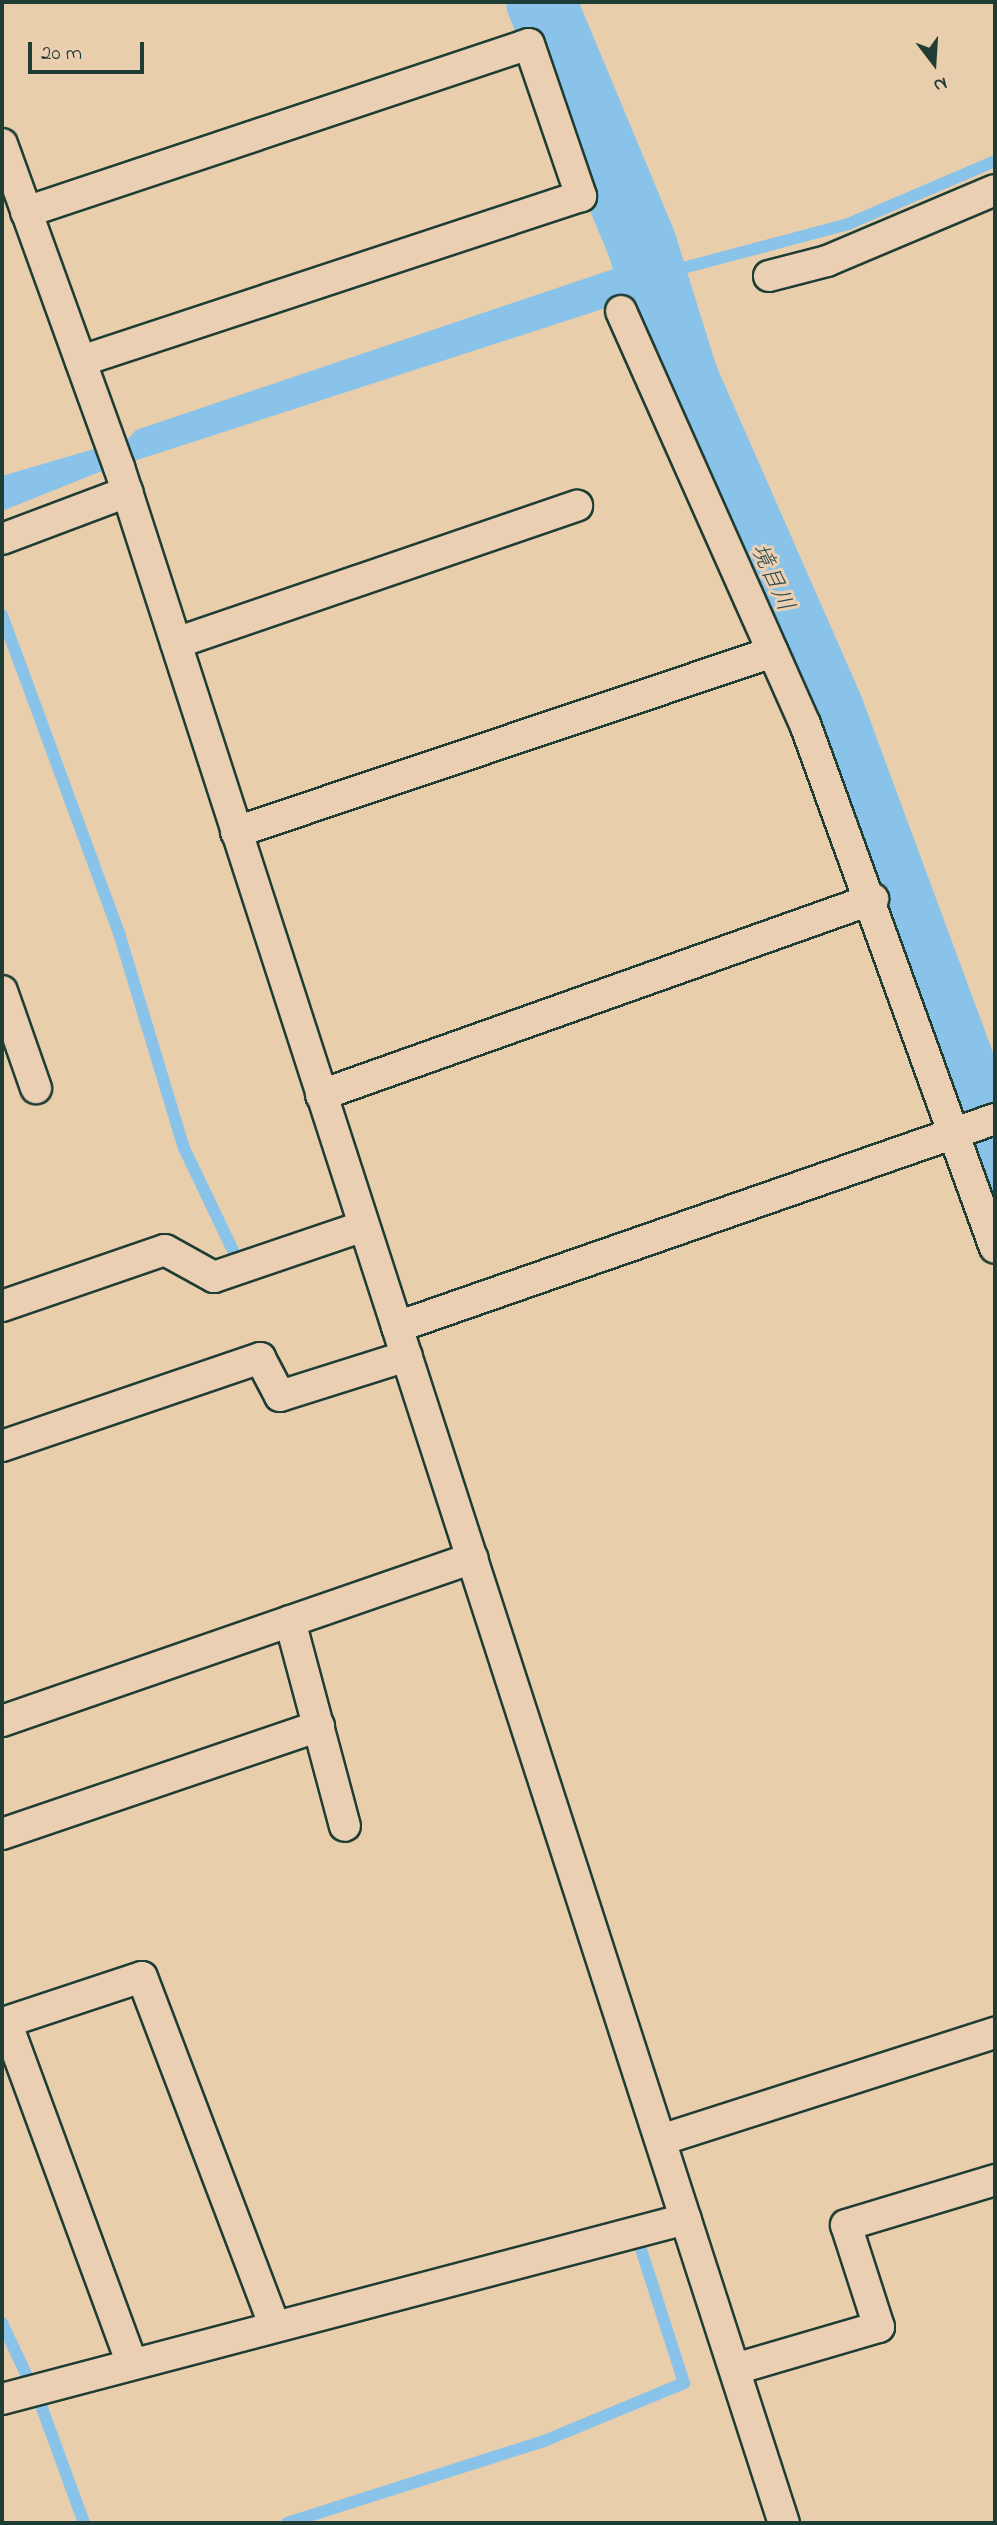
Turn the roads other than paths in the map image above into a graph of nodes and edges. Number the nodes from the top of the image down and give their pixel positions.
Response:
1 (2, 144) edge
2 (995, 191) edge
3 (26, 212) junction
4 (769, 276) dead end
5 (621, 312) dead end
6 (81, 361) junction
7 (119, 468) junction
8 (577, 506) dead end
9 (2, 540) edge
10 (176, 643) junction
11 (773, 652) junction
12 (236, 832) junction
13 (873, 899) junction
14 (2, 991) edge
15 (36, 1088) dead end
16 (321, 1094) junction
17 (995, 1119) edge
18 (957, 1131) junction
19 (364, 1226) junction
20 (995, 1248) edge
21 (2, 1306) edge
22 (397, 1327) junction
23 (407, 1356) junction
24 (2, 1446) edge
25 (473, 1558) junction
26 (290, 1622) junction
27 (2, 1721) edge
28 (318, 1726) junction
29 (345, 1826) dead end
30 (2, 1834) edge
31 (995, 2033) edge
32 (661, 2140) junction
33 (995, 2180) edge
34 (686, 2219) junction
35 (274, 2325) junction
36 (132, 2364) junction
37 (735, 2369) junction
38 (23, 2392) edge
39 (784, 2523) edge

1 - 3 street
2 - 4 street
3 - 6 street
3 - 6 street
5 - 11 street
6 - 7 street
7 - 9 street
7 - 10 street
8 - 10 street
10 - 12 street
11 - 12 street
11 - 13 street
12 - 16 street
13 - 16 street
13 - 18 street
14 - 15 street
16 - 19 street
17 - 18 street
18 - 20 street
18 - 22 street
19 - 21 street
19 - 22 street
22 - 23 street
23 - 24 street
23 - 25 street
25 - 26 street
25 - 32 street
26 - 27 street
26 - 28 street
28 - 29 street
28 - 30 street
31 - 32 street
32 - 34 street
33 - 37 street
34 - 35 street
34 - 37 street
35 - 36 street
35 - 36 street
36 - 38 street
37 - 39 street

